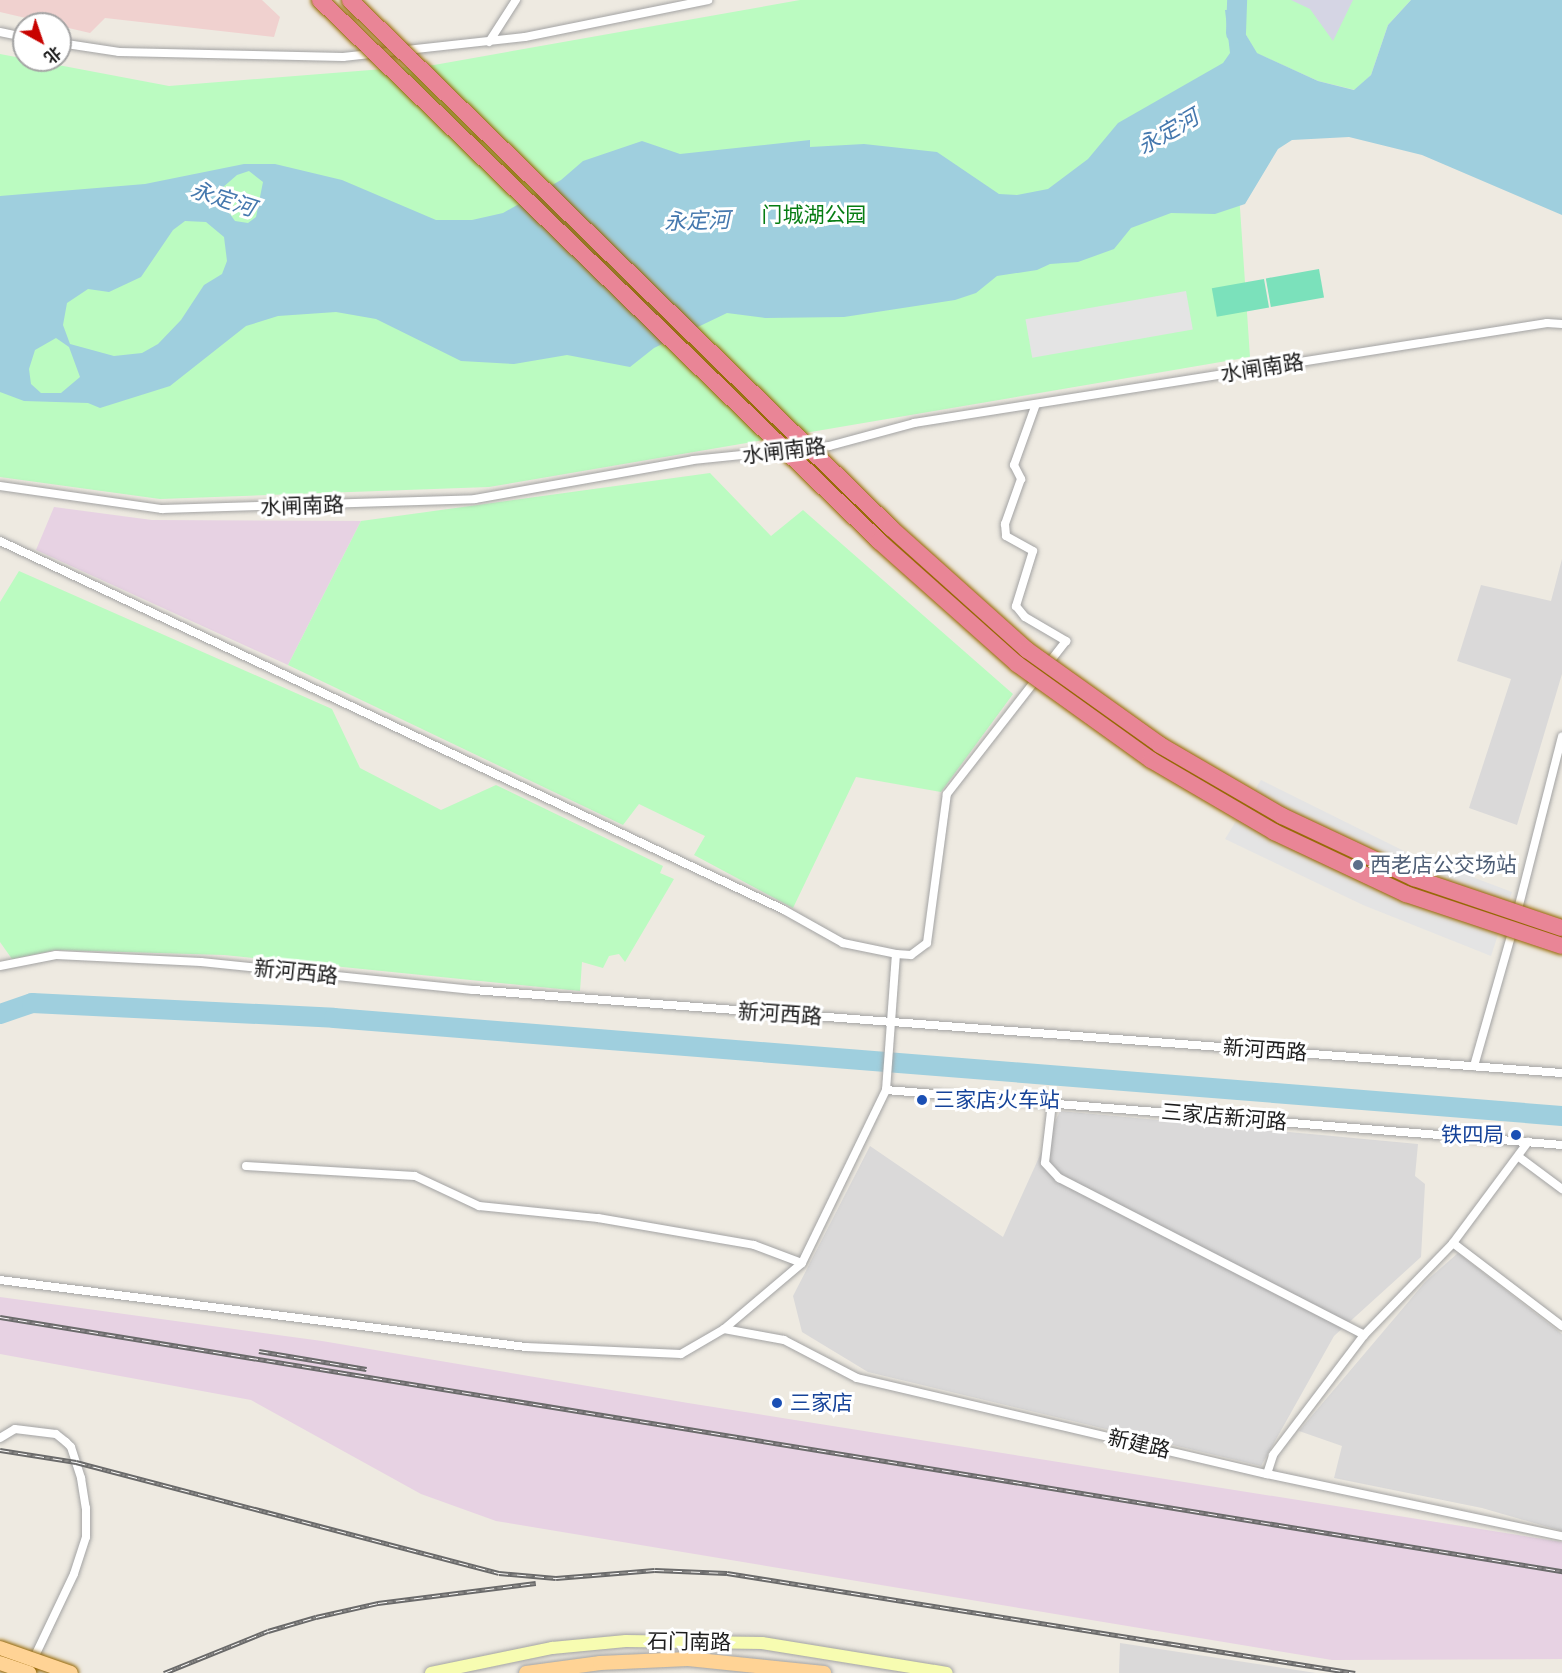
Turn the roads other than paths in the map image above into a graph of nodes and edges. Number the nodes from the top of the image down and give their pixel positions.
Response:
1 (320, 0) edge
2 (350, 0) edge
3 (516, 0) edge
4 (708, 0) edge
5 (489, 42) junction
6 (72, 45) edge
7 (1562, 324) edge
8 (1036, 404) junction
9 (0, 486) edge
10 (0, 541) edge
11 (1562, 736) edge
12 (1562, 928) edge
13 (1562, 946) edge
14 (896, 954) junction
15 (0, 966) edge
16 (891, 1022) junction
17 (1474, 1066) junction
18 (1562, 1073) edge
19 (886, 1090) junction
20 (1052, 1102) junction
21 (1527, 1142) junction
22 (1562, 1145) edge
23 (1519, 1156) junction
24 (246, 1166) dead end
25 (1562, 1189) edge
26 (1453, 1243) junction
27 (802, 1263) junction
28 (0, 1280) edge
29 (1562, 1326) edge
30 (724, 1329) junction
31 (1364, 1335) junction
32 (0, 1438) edge
33 (1267, 1474) junction
34 (1562, 1536) edge
35 (0, 1648) edge
36 (0, 1663) edge
37 (455, 1670) edge
38 (28, 1673) edge
39 (71, 1673) edge
40 (431, 1673) edge
41 (526, 1673) edge
42 (824, 1673) edge
43 (947, 1673) edge

1 - 13 highway, bridge
2 - 12 highway, bridge
3 - 5 street
4 - 5 street
5 - 6 street
7 - 8 street, 水闸南路
8 - 9 street, 水闸南路
8 - 14 street
10 - 14 street
11 - 17 street
14 - 16 street
15 - 16 street, 新河西路
16 - 17 street, 新河西路
16 - 19 street
17 - 18 street, 新河西路
19 - 20 street, 三家店新河路
19 - 27 street
20 - 21 street, 三家店新河路
20 - 31 street
21 - 22 street, 三家店新河路
21 - 23 street
23 - 25 street
23 - 26 street
24 - 27 street
26 - 29 street
26 - 31 street
27 - 30 street
28 - 30 street
30 - 33 street, 新建路
31 - 33 street
32 - 38 street
33 - 34 street, 新建路
35 - 39 main road, bridge
36 - 38 main road, bridge
37 - 40 main road, 石门南路
37 - 43 main road, 石门南路
41 - 42 main road

